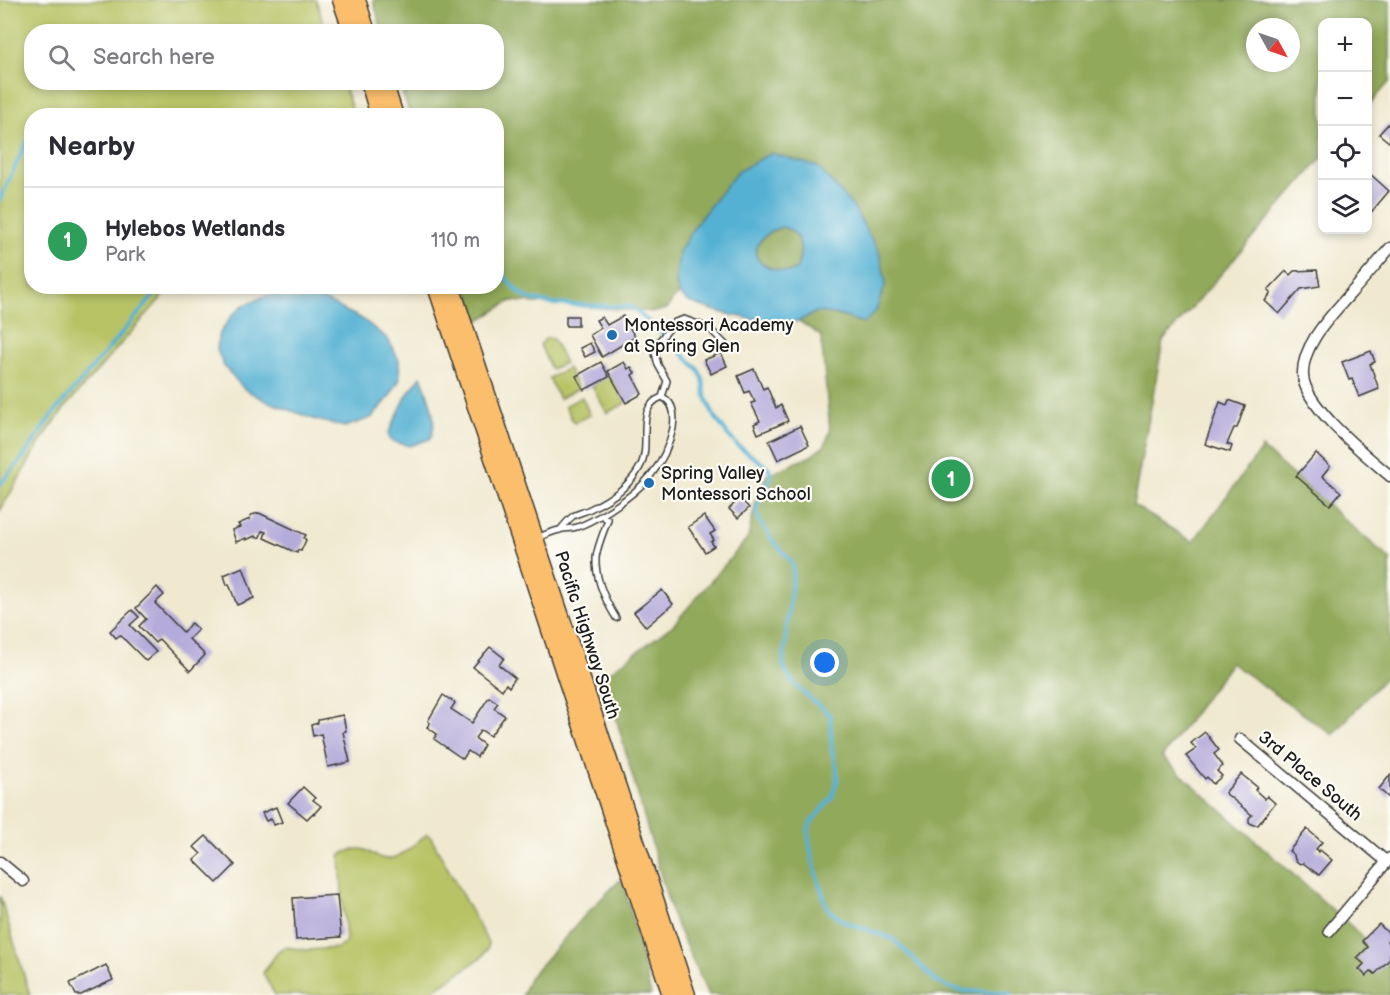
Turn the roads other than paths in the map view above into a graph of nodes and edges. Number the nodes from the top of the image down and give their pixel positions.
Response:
1 (341, 0) edge
2 (357, 0) edge
3 (349, 24) edge
4 (364, 24) edge
5 (372, 90) edge
6 (387, 90) edge
7 (377, 108) edge
8 (392, 108) edge
9 (1390, 248) edge
10 (438, 294) edge
11 (455, 294) edge
12 (725, 344) dead end
13 (662, 396) junction
14 (1390, 476) edge
15 (601, 515) junction
16 (560, 530) junction
17 (535, 538) junction
18 (616, 618) dead end
19 (1240, 739) dead end
20 (1388, 860) edge
21 (0, 862) edge
22 (23, 881) dead end
23 (1329, 932) dead end
24 (671, 995) edge
25 (687, 995) edge

1 - 3 main road
2 - 4 main road
5 - 7 main road
6 - 8 main road
9 - 14 street
10 - 24 main road, Pacific Highway South
11 - 17 main road, Pacific Highway South
12 - 13 lane
13 - 15 lane
13 - 16 lane
15 - 16 lane
15 - 18 lane
16 - 17 lane
17 - 25 main road, Pacific Highway South
19 - 20 street, 3rd Place South
20 - 23 street
21 - 22 street

